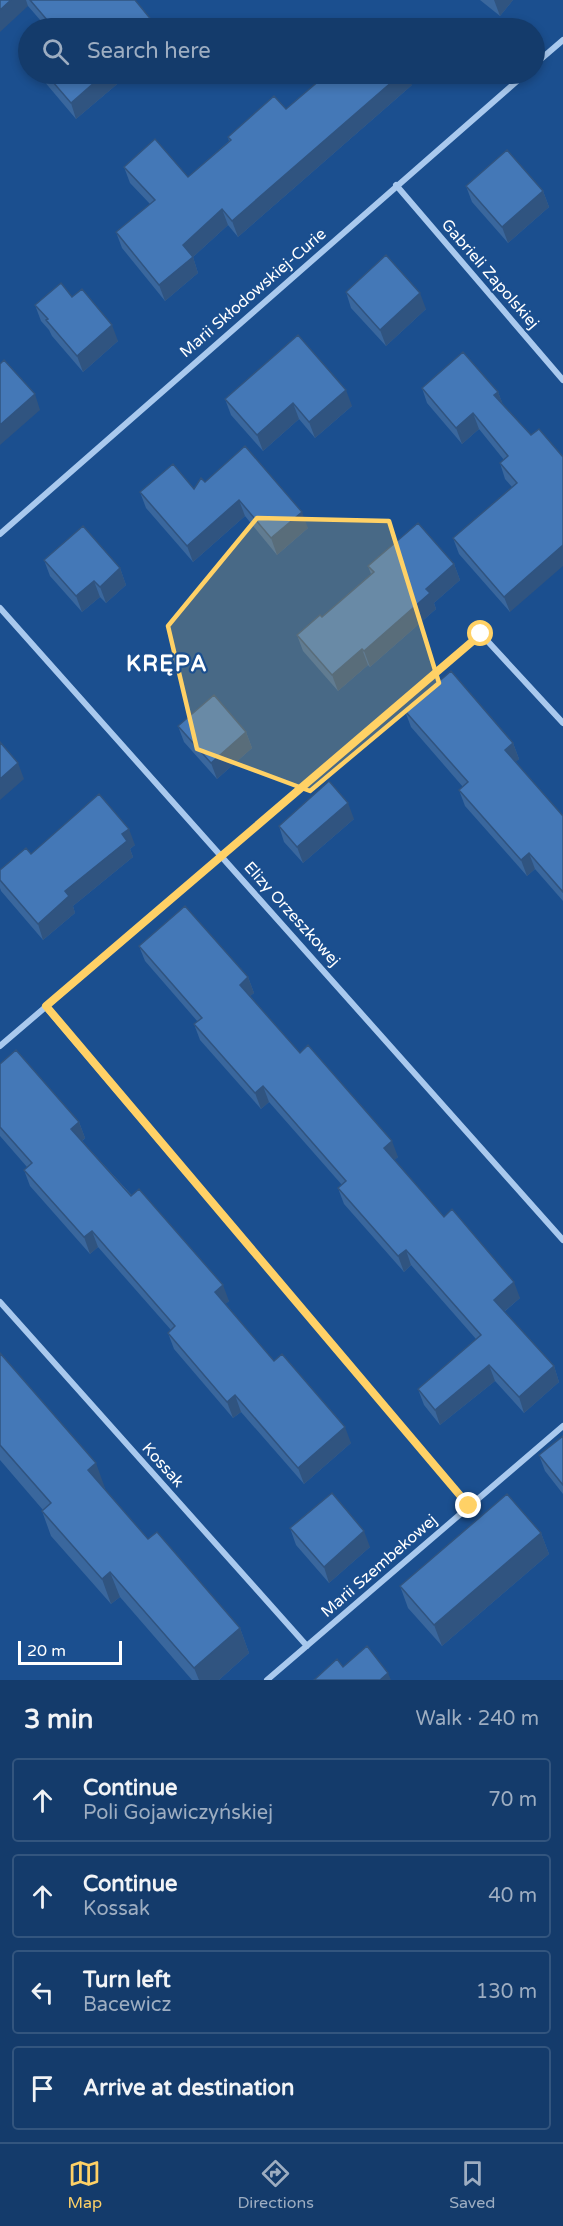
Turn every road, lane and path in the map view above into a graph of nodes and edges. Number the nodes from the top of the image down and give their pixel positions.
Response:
1 (563, 40) edge
2 (545, 56) edge
3 (513, 84) edge
4 (396, 185) junction
5 (563, 381) edge
6 (0, 534) edge
7 (0, 608) edge
8 (563, 723) edge
9 (223, 856) junction
10 (46, 1006) junction
11 (0, 1046) edge
12 (563, 1240) edge
13 (0, 1302) edge
14 (563, 1426) edge
15 (469, 1506) junction
16 (307, 1646) junction
17 (267, 1680) edge

1 - 2 street
3 - 4 street, Marii Skłodowskiej-Curie
4 - 5 street, Gabrieli Zapolskiej
4 - 6 street, Marii Skłodowskiej-Curie
7 - 9 street, Elizy Orzeszkowej
8 - 9 street
9 - 10 street
9 - 12 street, Elizy Orzeszkowej
10 - 11 street
10 - 15 street
13 - 16 street, Kossak
14 - 15 street, Marii Szembekowej
15 - 16 street, Marii Szembekowej
16 - 17 street, Marii Szembekowej

